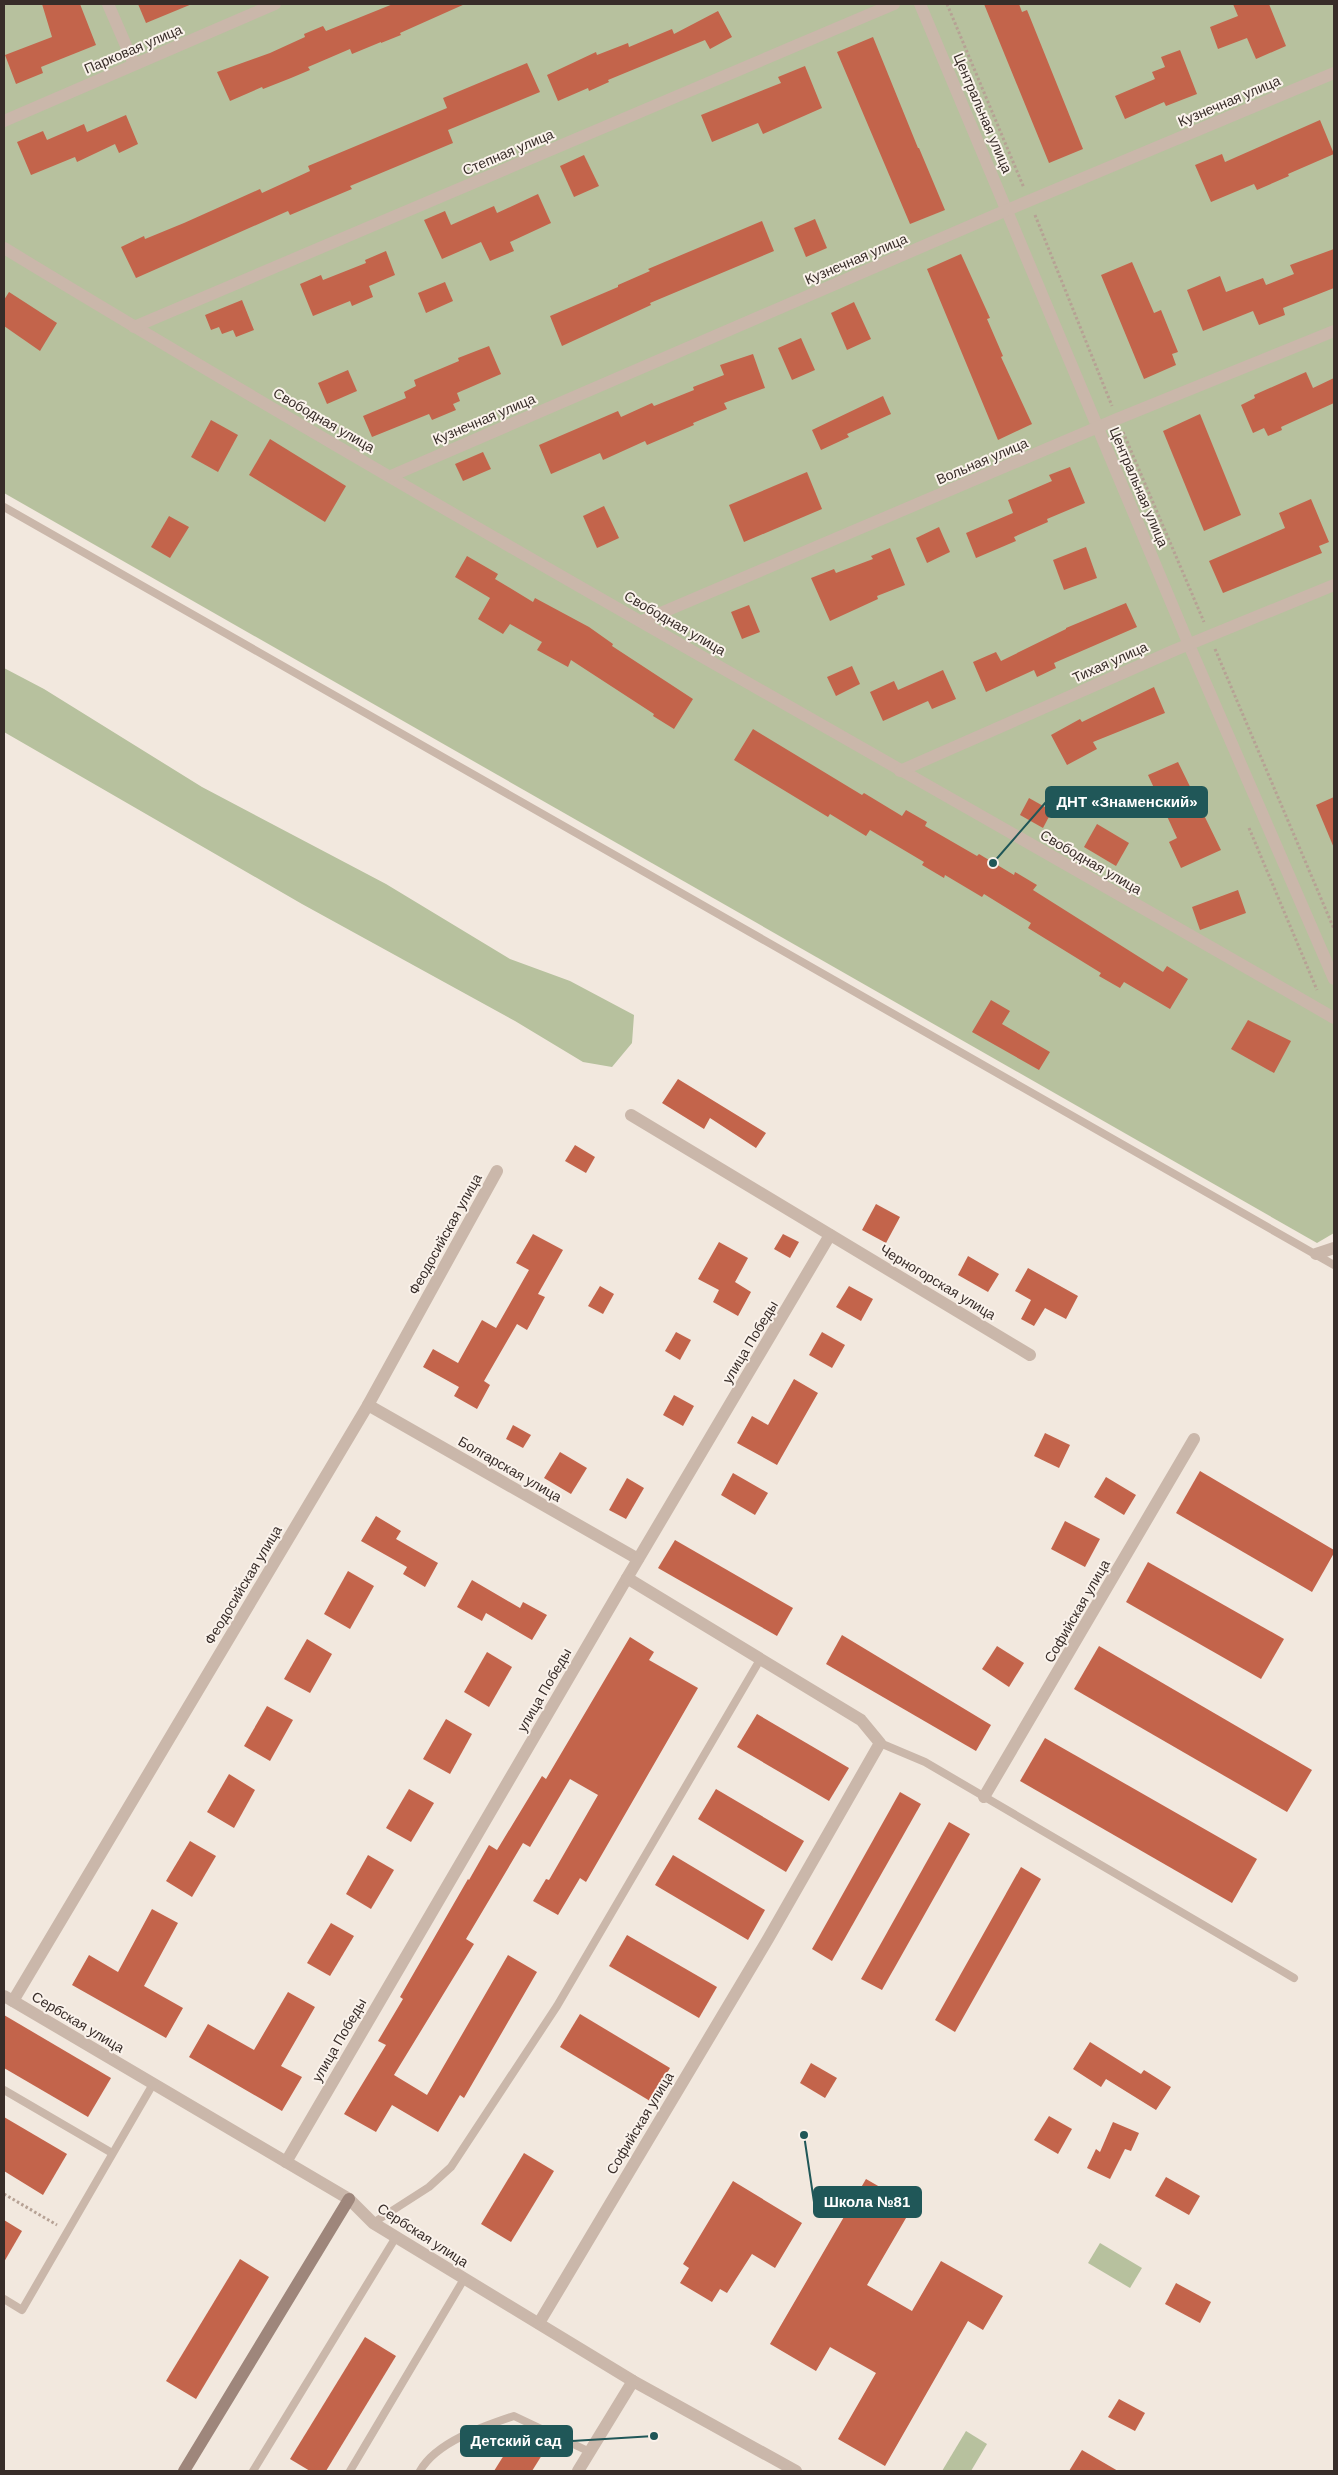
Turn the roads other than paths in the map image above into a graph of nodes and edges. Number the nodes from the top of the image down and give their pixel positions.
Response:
1 (108, 4) edge
2 (274, 4) edge
3 (894, 4) edge
4 (920, 4) edge
5 (134, 64) junction
6 (1334, 73) edge
7 (4, 121) edge
8 (1008, 210) junction
9 (4, 248) edge
10 (134, 327) junction
11 (1334, 330) edge
12 (1097, 428) junction
13 (391, 476) junction
14 (4, 507) edge
15 (1334, 585) edge
16 (642, 622) junction
17 (1189, 645) junction
18 (900, 771) junction
19 (1334, 979) edge
20 (1334, 1018) edge
21 (631, 1116) dead end
22 (497, 1171) dead end
23 (830, 1235) junction
24 (1334, 1248) edge
25 (1316, 1254) junction
26 (1334, 1265) edge
27 (1030, 1355) dead end
28 (368, 1405) junction
29 (1194, 1439) dead end
30 (638, 1559) junction
31 (627, 1578) junction
32 (761, 1658) junction
33 (880, 1743) junction
34 (984, 1798) junction
35 (1294, 1978) dead end
36 (8, 1998) edge
37 (153, 2084) junction
38 (4, 2090) edge
39 (112, 2153) junction
40 (286, 2162) junction
41 (349, 2199) junction
42 (373, 2223) junction
43 (396, 2237) junction
44 (464, 2279) junction
45 (4, 2300) edge
46 (539, 2324) junction
47 (633, 2381) junction
48 (590, 2452) junction
49 (184, 2471) edge
50 (253, 2471) edge
51 (350, 2471) edge
52 (420, 2471) edge
53 (578, 2471) edge
54 (796, 2471) edge

1 - 5 street
2 - 5 street, Парковая улица
3 - 10 street, Степная улица
4 - 8 street, Центральная улица
5 - 7 street, Парковая улица
6 - 8 street, Кузнечная улица
8 - 12 street, Центральная улица
8 - 13 street, Кузнечная улица
9 - 10 street, Свободная улица
10 - 13 street, Свободная улица
11 - 12 street, Вольная улица
12 - 16 street, Вольная улица
12 - 17 street, Центральная улица
13 - 16 street, Свободная улица
14 - 25 lane
15 - 17 street, Тихая улица
16 - 18 street, Свободная улица
17 - 18 street, Тихая улица
17 - 19 street, Центральная улица
18 - 20 street, Свободная улица
21 - 23 street, Черногорская улица
22 - 28 street, Феодосийская улица
23 - 27 street, Черногорская улица
23 - 30 street, улица Победы
24 - 25 street
25 - 26 lane
28 - 30 street, Болгарская улица
28 - 36 street, Феодосийская улица
29 - 34 street, Софийская улица
30 - 31 street, улица Победы
31 - 32 street
31 - 40 street, улица Победы
32 - 33 street
32 - 42 lane
33 - 34 lane
33 - 46 street, Софийская улица
34 - 35 lane
36 - 37 street, Сербская улица
37 - 39 lane
37 - 40 street, Сербская улица
38 - 39 lane
39 - 45 lane
40 - 41 street, Сербская улица
41 - 42 street, Сербская улица
41 - 49 street
42 - 43 street, Сербская улица
43 - 44 street, Сербская улица
43 - 50 lane
44 - 46 street, Сербская улица
44 - 51 lane
46 - 47 street, Сербская улица
47 - 48 street
47 - 54 street, Сербская улица
48 - 52 lane
48 - 53 street

